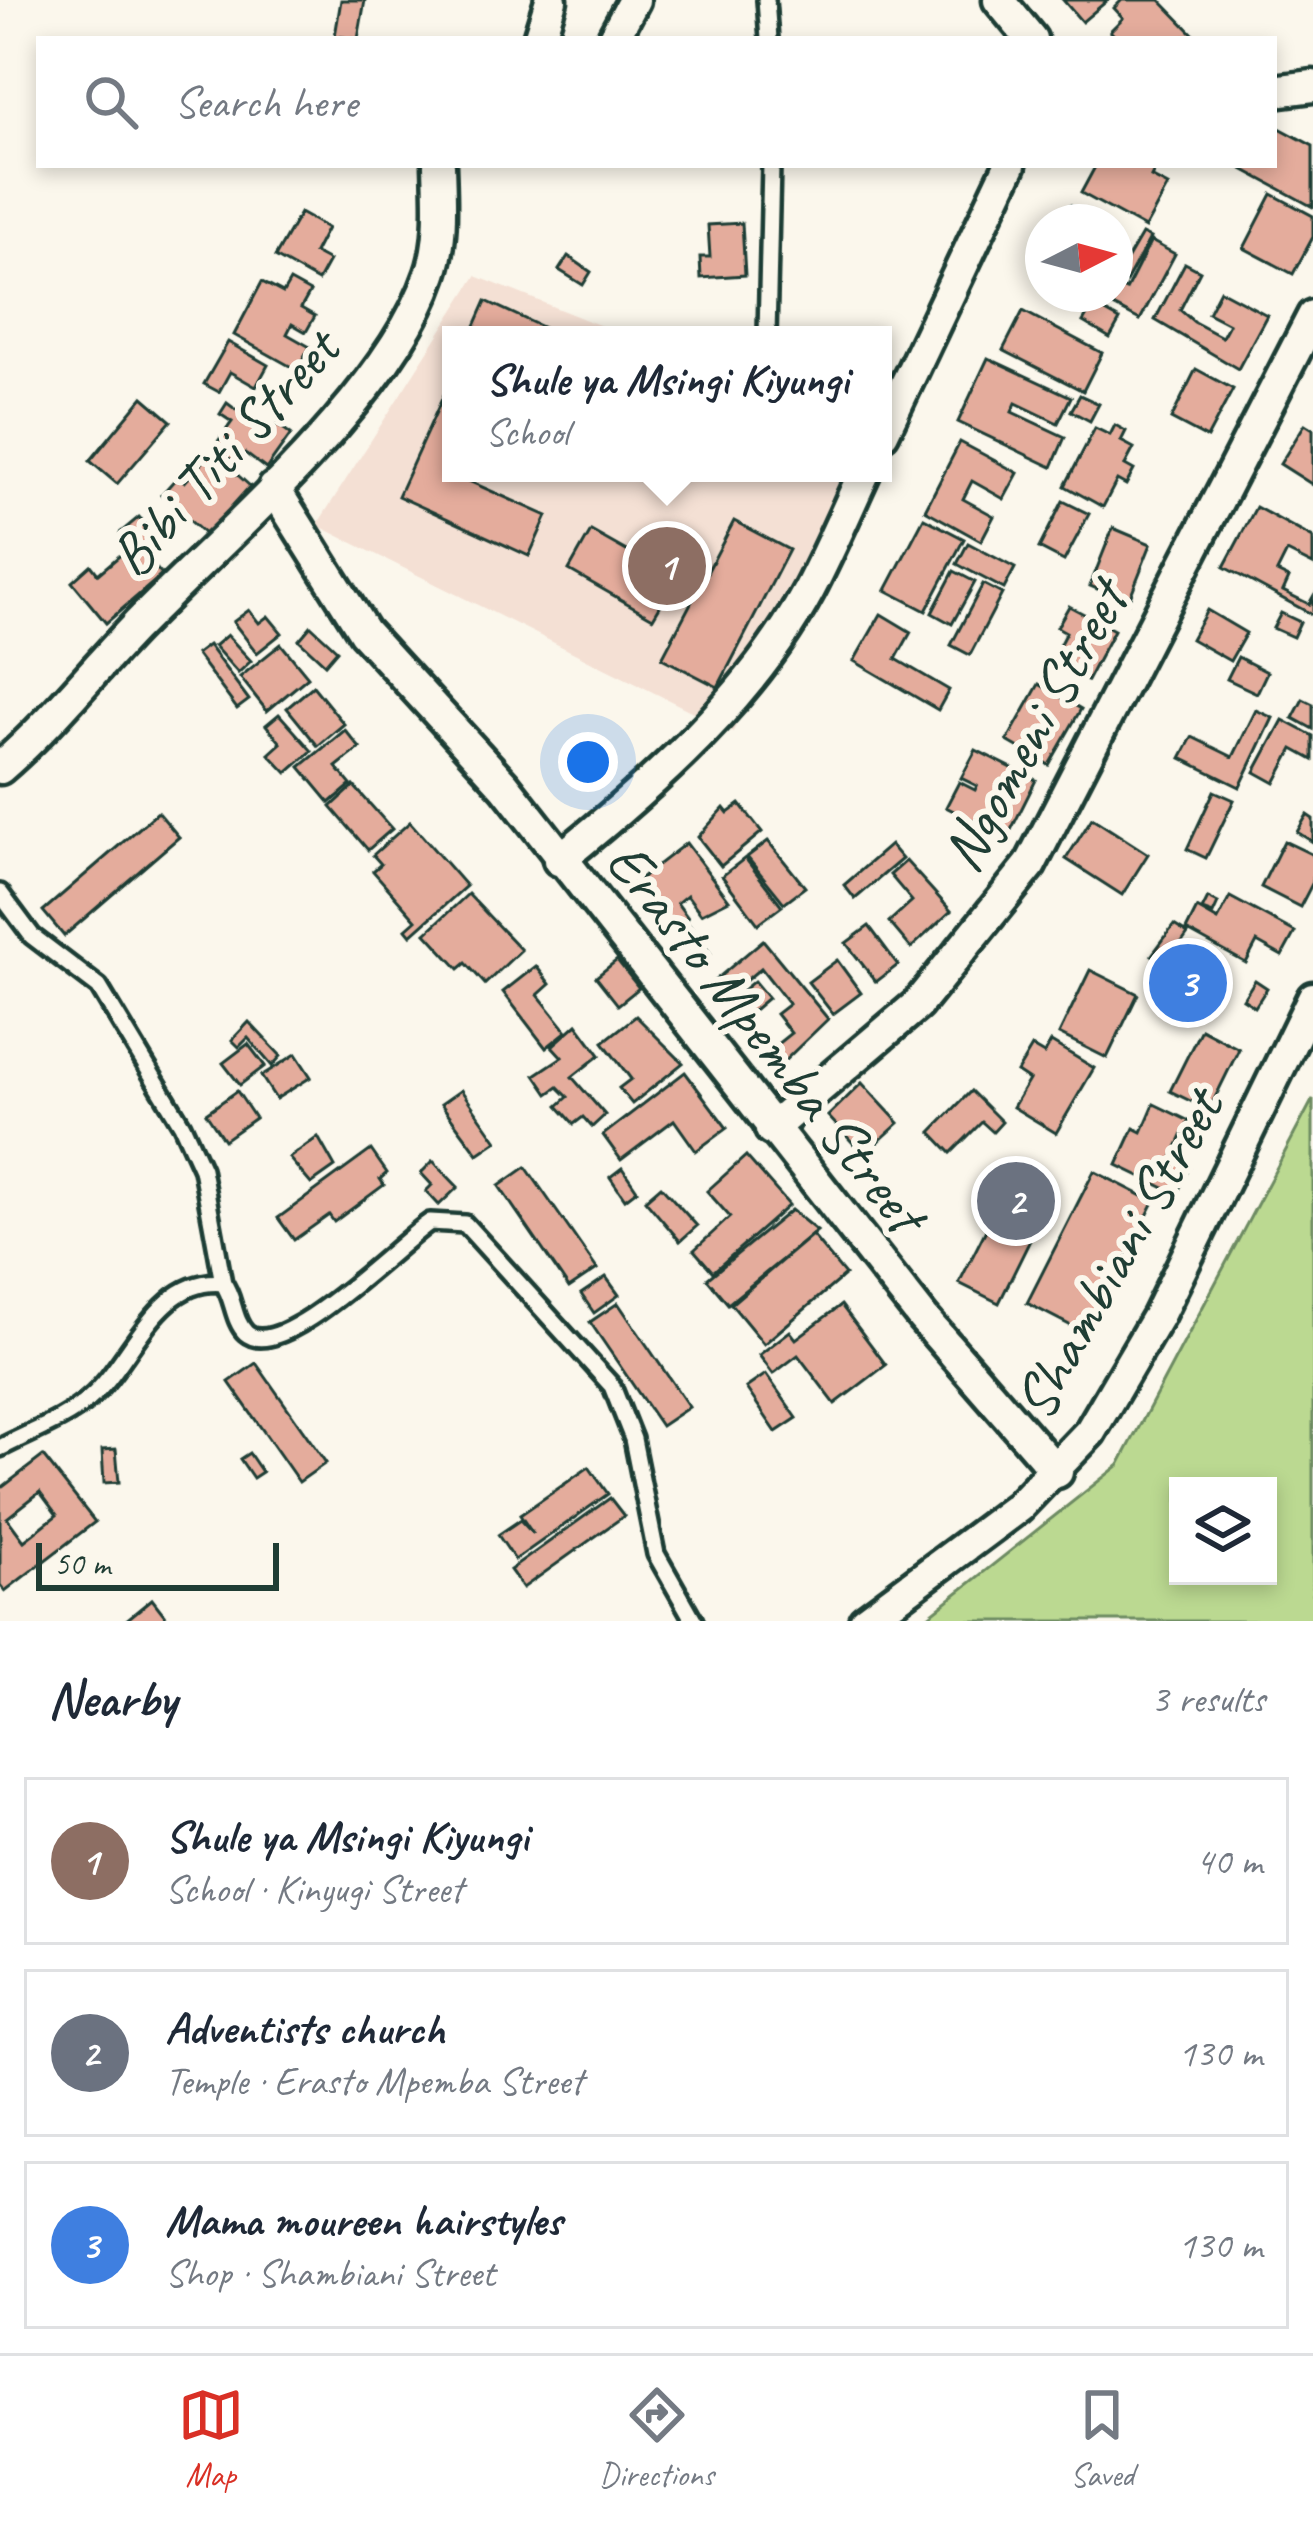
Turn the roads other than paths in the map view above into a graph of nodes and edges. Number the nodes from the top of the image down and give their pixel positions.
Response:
1 (550, 0) edge
2 (634, 0) edge
3 (766, 0) edge
4 (999, 0) edge
5 (539, 36) edge
6 (615, 36) edge
7 (769, 36) edge
8 (1029, 36) edge
9 (1313, 86) edge
10 (1277, 92) edge
11 (439, 168) edge
12 (771, 168) edge
13 (1009, 168) edge
14 (1313, 316) edge
15 (766, 326) edge
16 (892, 415) edge
17 (860, 482) edge
18 (274, 488) junction
19 (0, 768) edge
20 (559, 860) junction
21 (0, 893) edge
22 (1313, 998) edge
23 (771, 1130) junction
24 (223, 1283) junction
25 (0, 1448) edge
26 (1057, 1472) junction
27 (694, 1621) edge
28 (866, 1621) edge

1 - 5 street
2 - 6 street
3 - 7 lane
4 - 8 street
9 - 10 street
11 - 18 street, Bibi Titi Street
12 - 15 lane
13 - 16 street
14 - 23 street, Ngomeni Street
17 - 20 street
18 - 19 street, Bibi Titi Street
18 - 20 street, Erasto Mpemba Street
20 - 23 street, Erasto Mpemba Street
21 - 24 lane
22 - 26 street, Shambiani Street
23 - 26 street, Erasto Mpemba Street
24 - 25 lane
24 - 27 lane
26 - 28 street, Shambiani Street

